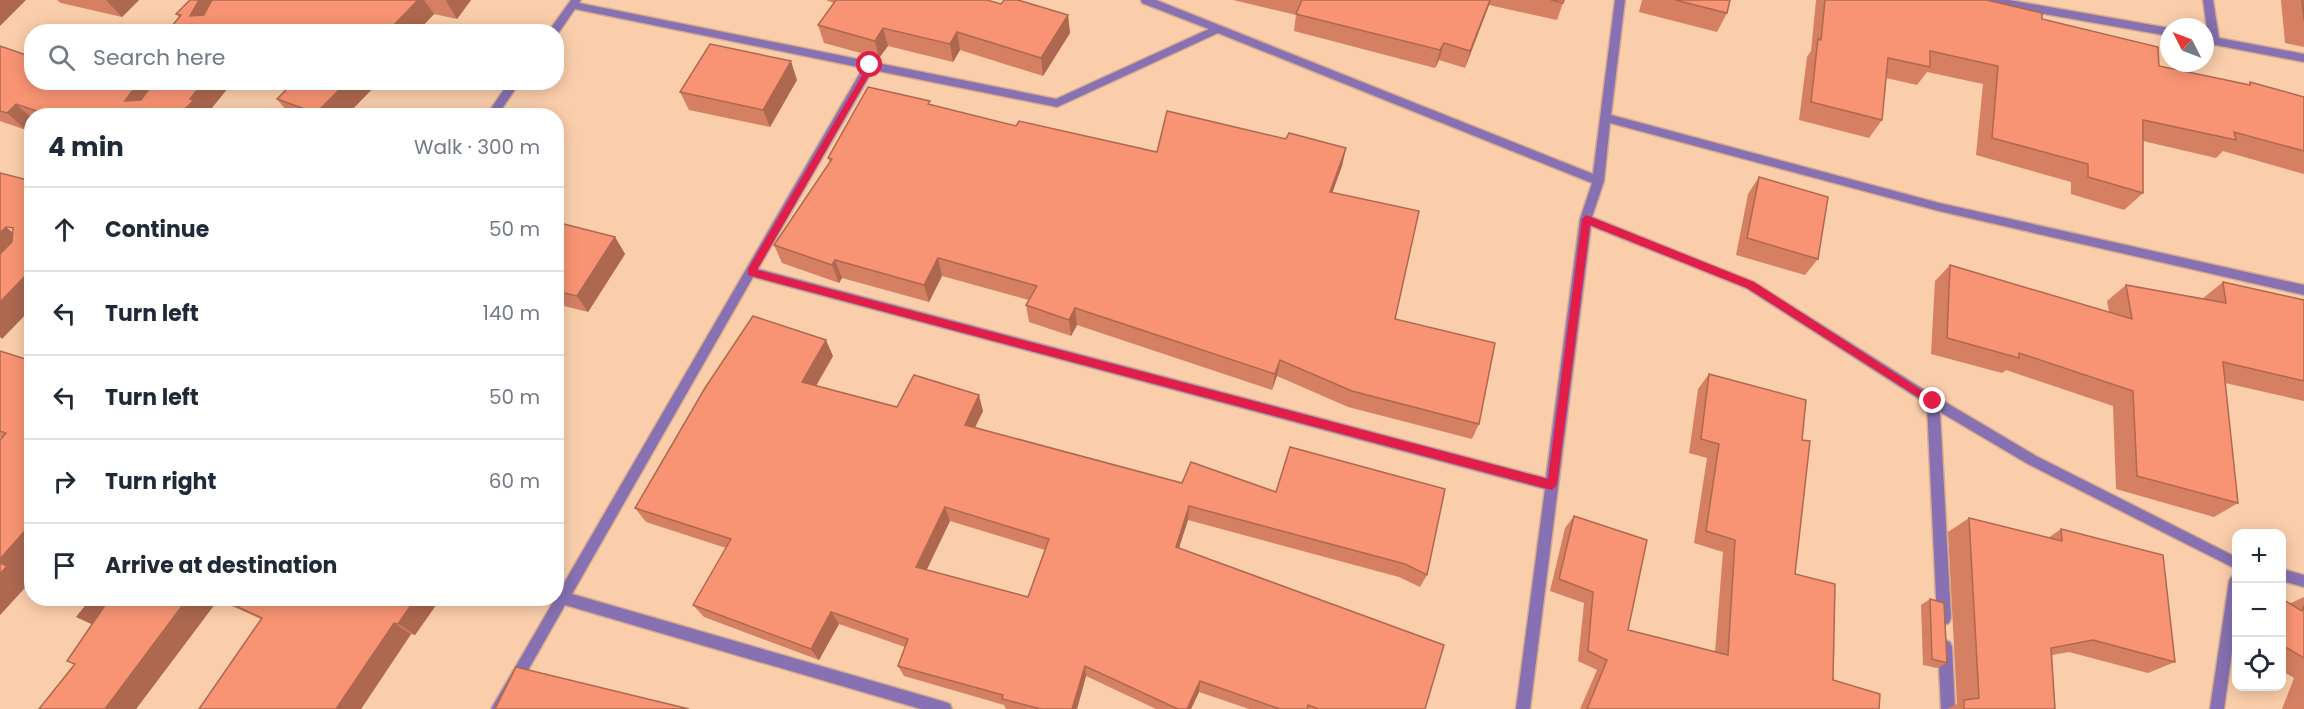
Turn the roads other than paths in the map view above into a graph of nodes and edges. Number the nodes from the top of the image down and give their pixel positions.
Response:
1 (1146, 0) edge
2 (1620, 0) edge
3 (1989, 0) edge
4 (2208, 0) edge
5 (574, 2) edge
6 (2208, 18) edge
7 (559, 24) edge
8 (1218, 29) junction
9 (2160, 30) edge
10 (2214, 41) edge
11 (2304, 58) edge
12 (870, 65) junction
13 (509, 90) edge
14 (497, 108) edge
15 (1605, 118) junction
16 (1598, 181) junction
17 (1586, 219) junction
18 (751, 272) junction
19 (2304, 290) edge
20 (1933, 401) junction
21 (1552, 485) junction
22 (2232, 561) edge
23 (2286, 576) edge
24 (2304, 581) edge
25 (2236, 583) edge
26 (564, 595) edge
27 (564, 599) edge
28 (557, 606) edge
29 (498, 709) edge
30 (945, 709) edge
31 (1523, 709) edge
32 (1948, 709) edge
33 (2217, 709) edge

1 - 8 street
2 - 15 street
3 - 9 street
4 - 6 street
5 - 7 street
5 - 12 street
8 - 12 street
8 - 16 street
10 - 11 street
12 - 18 street
13 - 14 street
15 - 16 street
15 - 19 street
16 - 17 street
17 - 20 street
17 - 21 street
18 - 21 street
18 - 26 street
20 - 22 street
20 - 32 street
21 - 31 street
23 - 24 street
25 - 33 street
27 - 30 street
28 - 29 street

